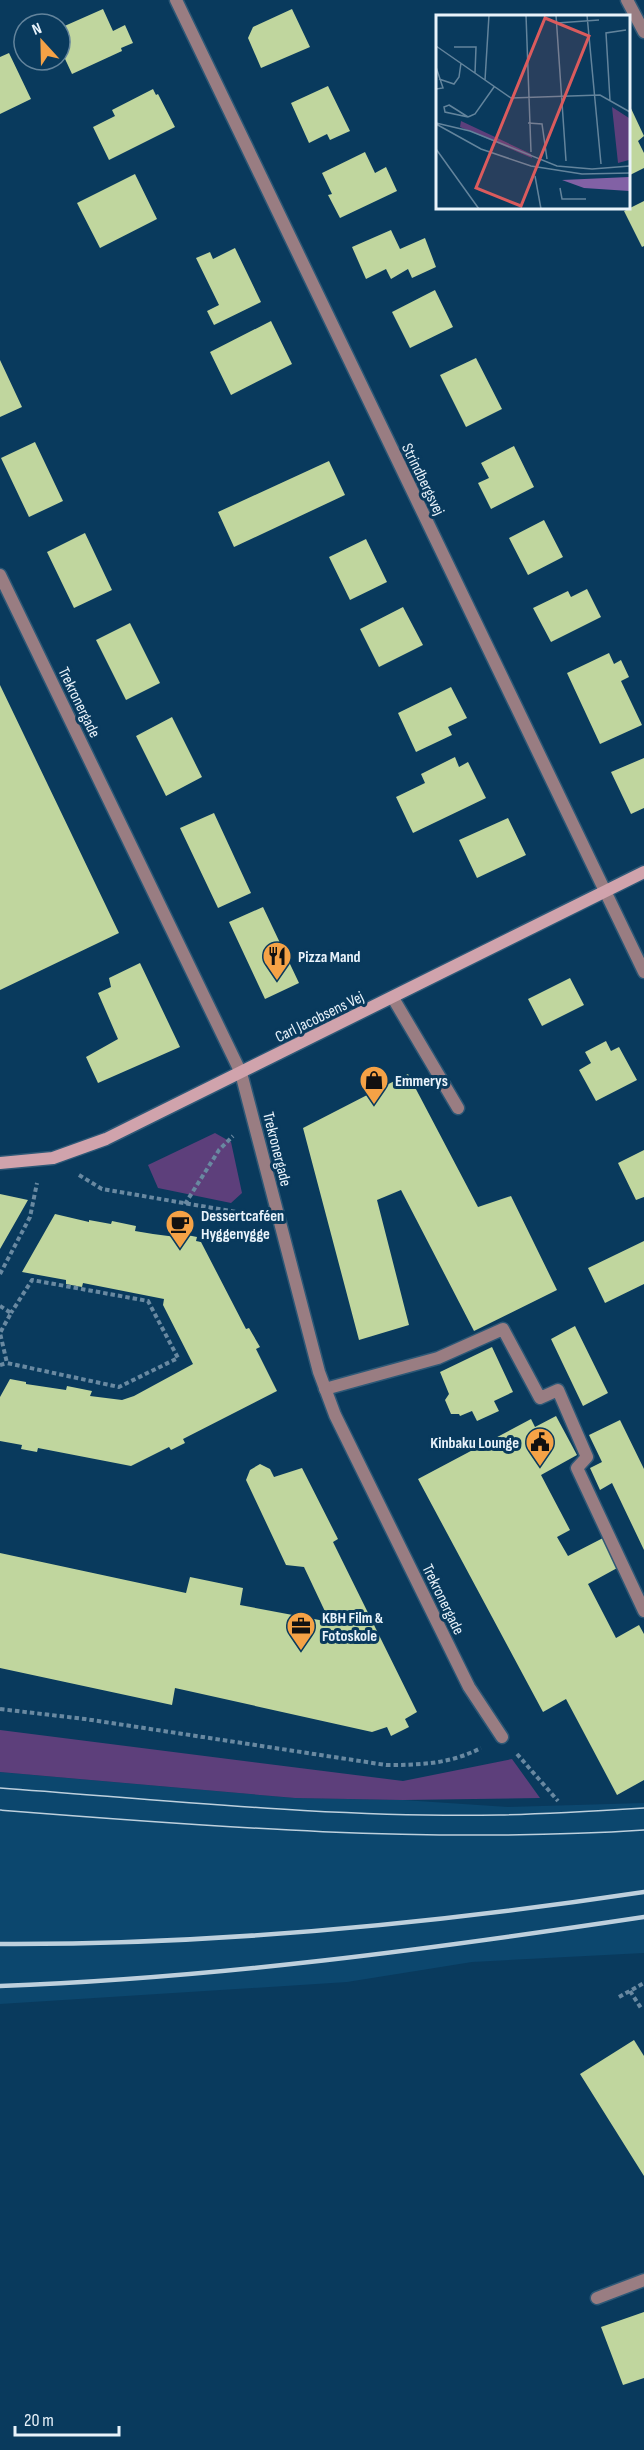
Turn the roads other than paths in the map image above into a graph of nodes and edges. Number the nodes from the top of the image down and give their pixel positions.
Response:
1 (627, 0) edge
2 (179, 1) edge
3 (644, 32) edge
4 (0, 575) edge
5 (644, 872) edge
6 (604, 891) junction
7 (644, 972) edge
8 (393, 998) junction
9 (241, 1073) junction
10 (458, 1107) dead end
11 (0, 1163) edge
12 (325, 1389) junction
13 (644, 1611) edge
14 (502, 1737) road end
15 (644, 2280) edge
16 (597, 2298) dead end

1 - 3 street
2 - 6 street, Strindbergsvej
4 - 9 street, Trekronergade
5 - 6 street, Carl Jacobsens Vej
6 - 7 street, Strindbergsvej
6 - 8 street, Carl Jacobsens Vej
8 - 9 street, Carl Jacobsens Vej
8 - 10 street
9 - 11 street, Carl Jacobsens Vej
9 - 12 street, Trekronergade
12 - 13 street
12 - 14 street, Trekronergade
15 - 16 street

